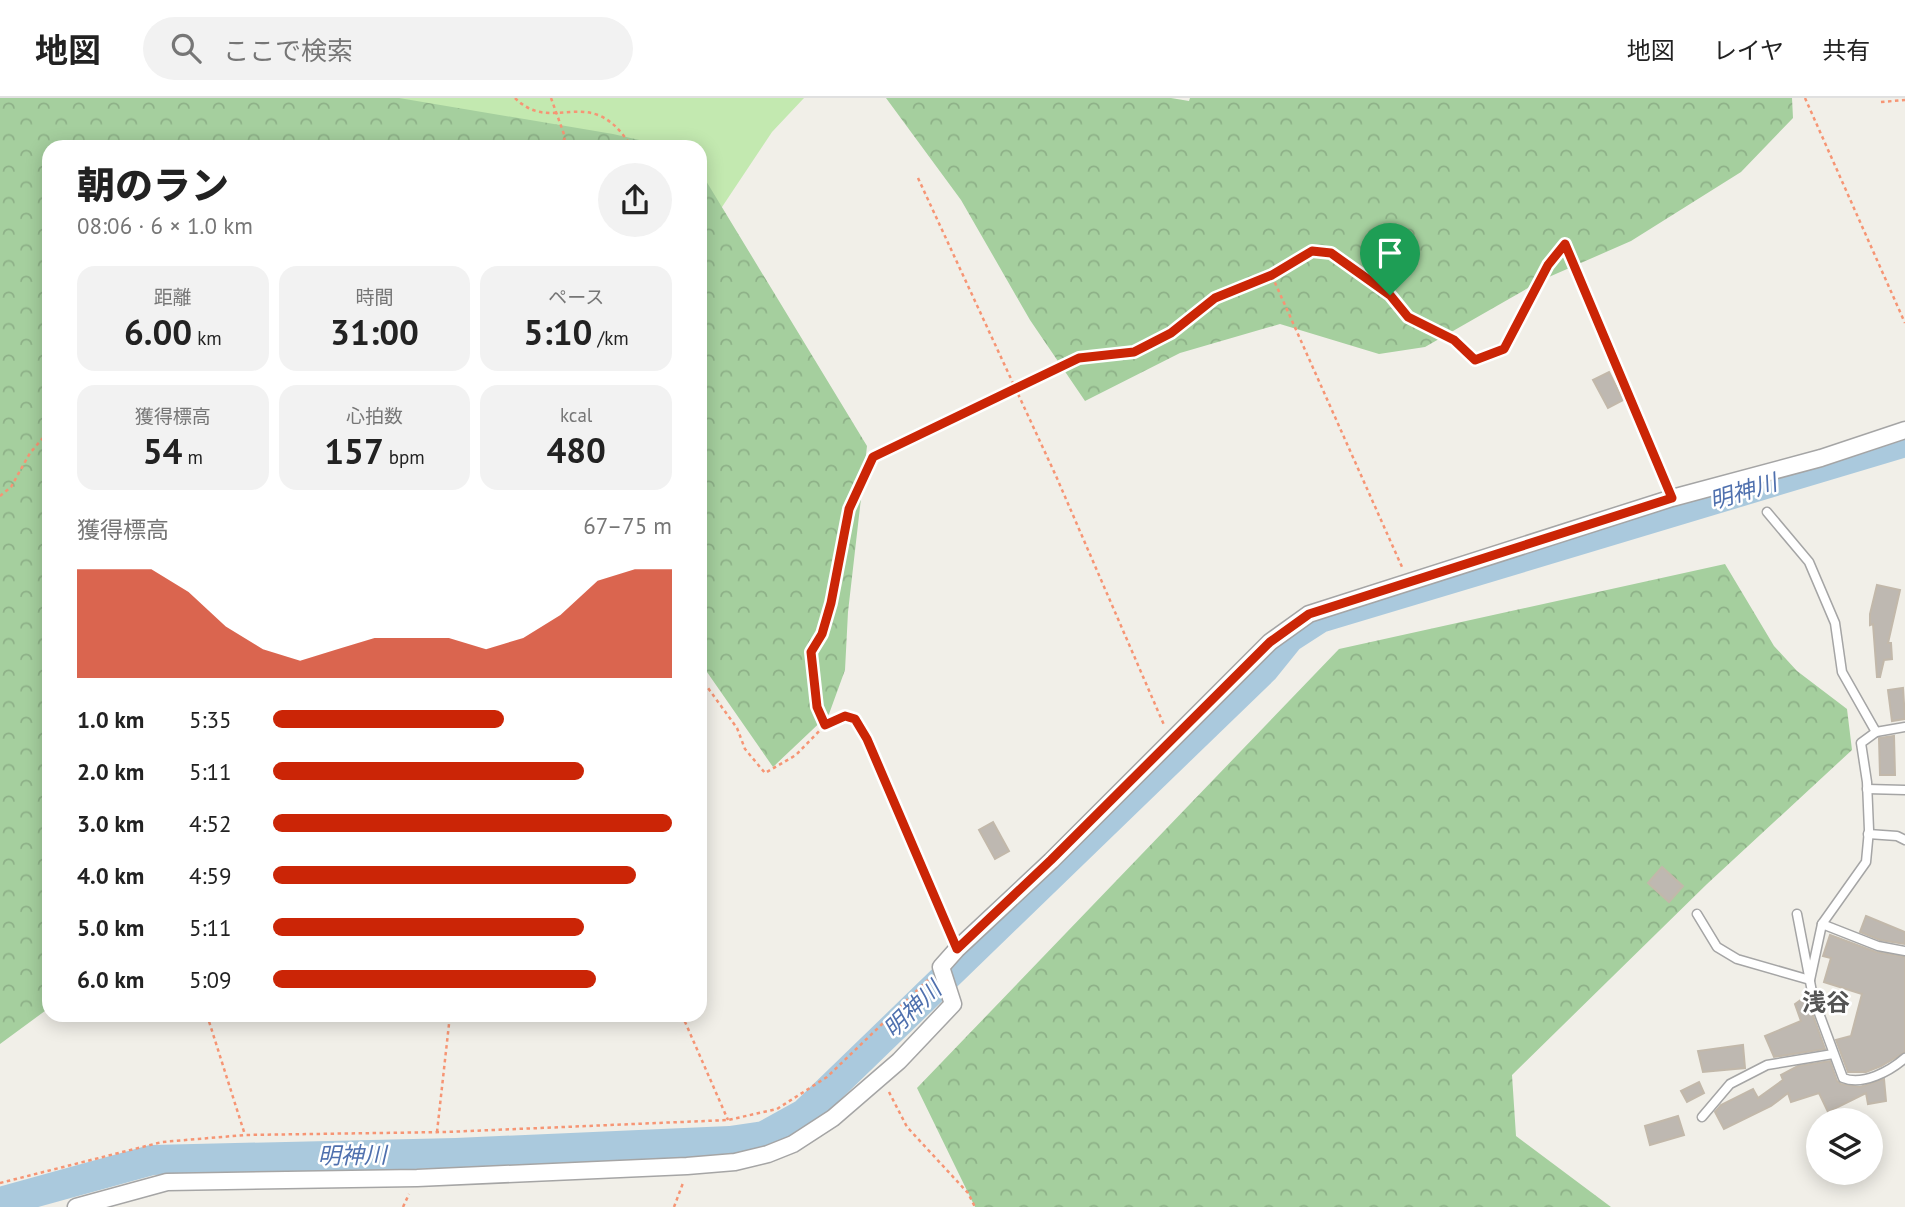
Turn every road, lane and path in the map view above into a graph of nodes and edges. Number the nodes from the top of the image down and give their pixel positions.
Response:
1 (515, 98) edge
2 (551, 98) edge
3 (1805, 98) edge
4 (1905, 100) edge
5 (1881, 102) dead end
6 (555, 112) junction
7 (564, 140) edge
8 (627, 140) edge
9 (918, 178) dead end
10 (1272, 275) junction
11 (1905, 323) edge
12 (1016, 389) junction
13 (1905, 430) edge
14 (42, 439) edge
15 (0, 496) edge
16 (1672, 498) junction
17 (1767, 512) dead end
18 (1409, 583) junction
19 (707, 687) edge
20 (825, 725) junction
21 (1905, 727) edge
22 (1876, 732) junction
23 (1171, 741) junction
24 (1867, 789) junction
25 (1905, 790) edge
26 (1868, 834) junction
27 (1905, 840) edge
28 (1697, 914) dead end
29 (1797, 914) dead end
30 (1822, 924) junction
31 (957, 949) junction
32 (1905, 951) edge
33 (941, 967) junction
34 (1810, 980) junction
35 (208, 1022) edge
36 (449, 1022) edge
37 (685, 1022) edge
38 (1833, 1054) junction
39 (1905, 1058) edge
40 (881, 1076) junction
41 (1702, 1117) dead end
42 (728, 1120) junction
43 (437, 1132) junction
44 (245, 1135) junction
45 (689, 1166) junction
46 (0, 1183) edge
47 (76, 1207) edge
48 (674, 1207) edge
49 (975, 1207) edge

1 - 6 path
2 - 6 path
3 - 11 path
4 - 5 path
6 - 7 path
6 - 8 path
9 - 12 path
10 - 12 path
10 - 16 path
10 - 18 path
12 - 20 path
12 - 23 path
13 - 16 street
14 - 15 path
16 - 18 street
17 - 22 lane
18 - 23 street
19 - 20 path
20 - 31 path
21 - 22 lane
22 - 24 lane
23 - 31 street
24 - 25 lane
24 - 26 lane
26 - 27 lane
26 - 30 lane
28 - 34 lane
29 - 34 lane
30 - 32 lane
30 - 34 lane
31 - 33 street
33 - 40 street
33 - 42 path
34 - 38 lane
35 - 44 path
36 - 43 path
37 - 42 path
38 - 39 lane
38 - 41 lane
40 - 45 street
40 - 49 path
42 - 43 path
43 - 44 path
44 - 46 path
45 - 47 street
45 - 48 path

